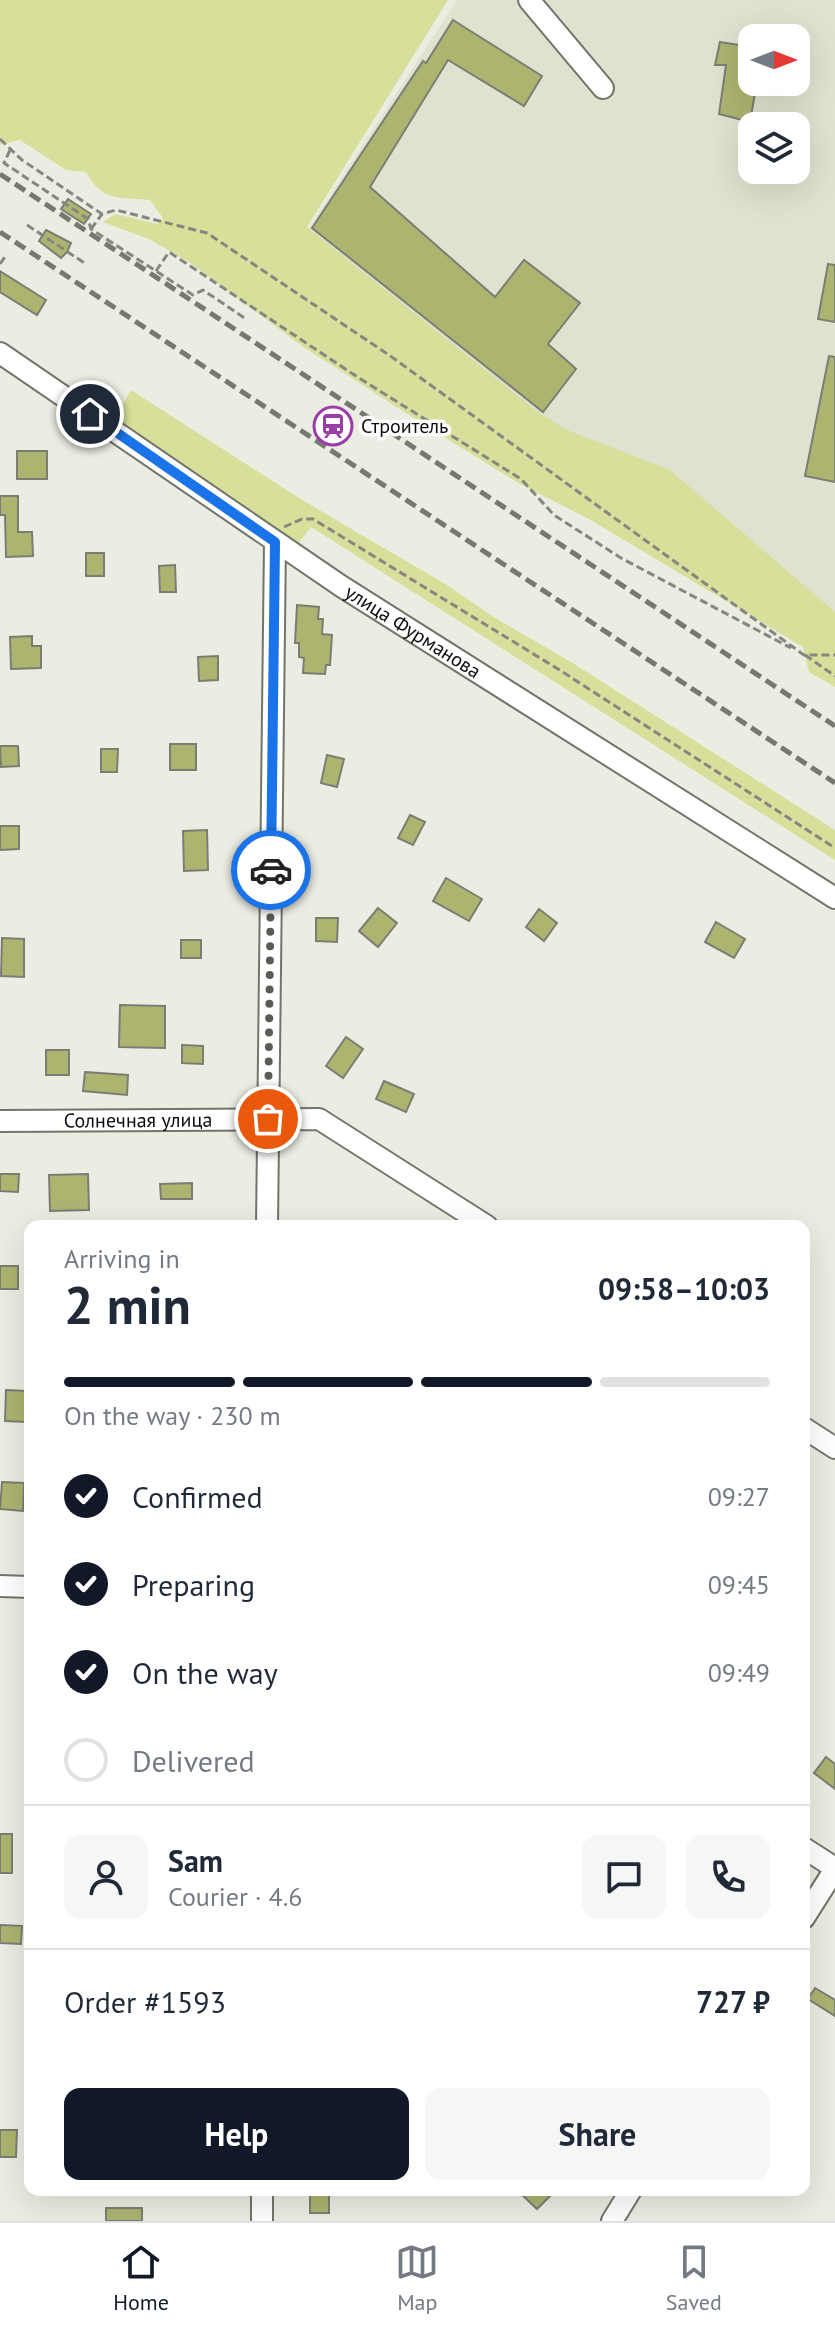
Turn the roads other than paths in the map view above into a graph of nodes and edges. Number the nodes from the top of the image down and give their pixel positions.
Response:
1 (529, 0) edge
2 (603, 88) dead end
3 (0, 353) edge
4 (270, 539) junction
5 (835, 898) edge
6 (268, 1119) junction
7 (0, 1121) edge
8 (267, 1220) edge
9 (478, 1220) edge
10 (810, 1432) edge
11 (835, 1448) edge
12 (0, 1586) edge
13 (24, 1587) edge
14 (810, 1852) edge
15 (835, 1868) edge
16 (810, 1908) edge
17 (262, 2196) edge
18 (627, 2196) edge
19 (262, 2221) edge
20 (612, 2221) edge

1 - 2 street
3 - 4 street, улица Фурманова
4 - 5 street, улица Фурманова
4 - 6 street
6 - 7 street, Солнечная улица
6 - 8 street
6 - 9 street, Солнечная улица
10 - 11 street
12 - 13 street
14 - 15 street
15 - 16 street
17 - 19 street
18 - 20 street

